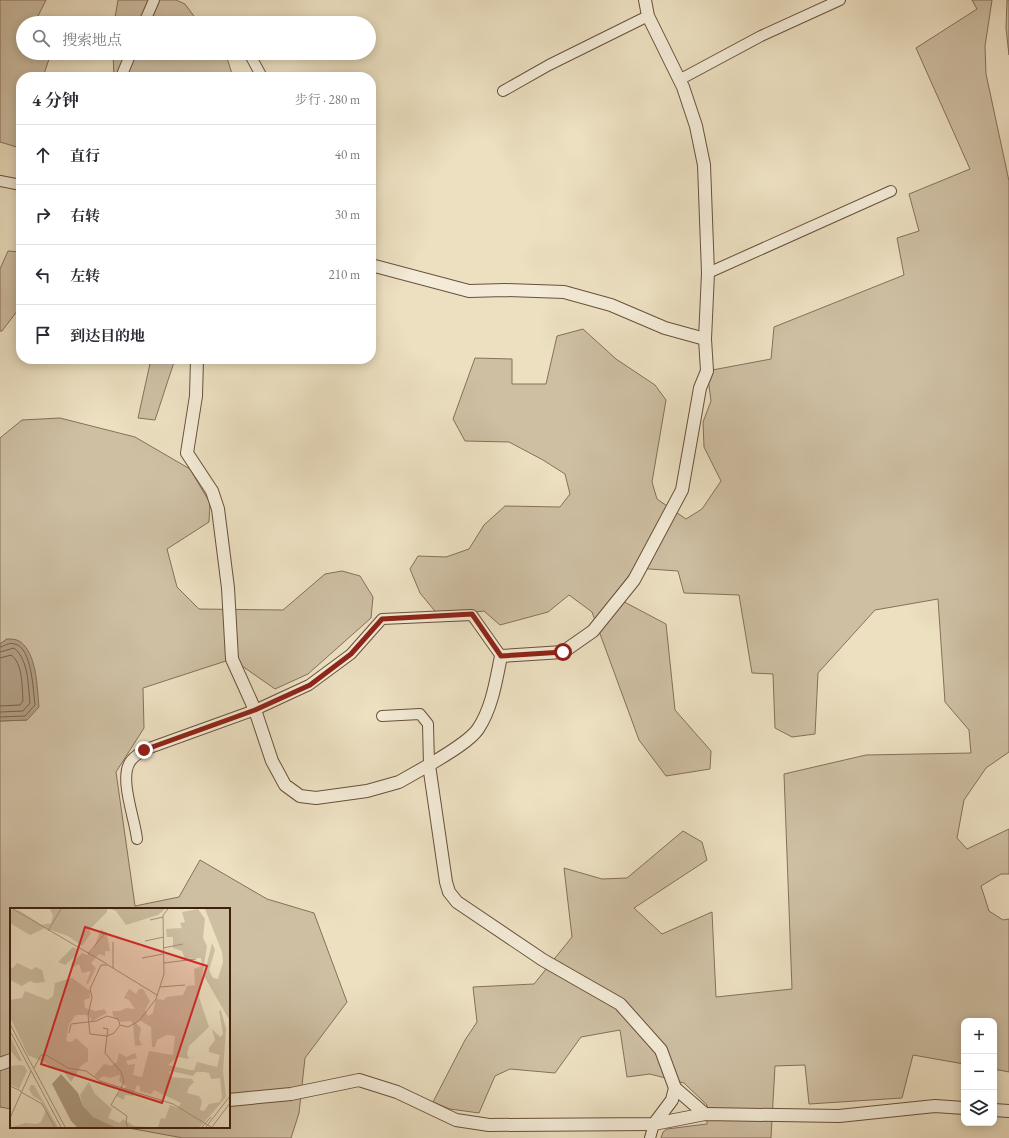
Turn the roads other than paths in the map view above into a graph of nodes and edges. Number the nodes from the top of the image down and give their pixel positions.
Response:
1 (154, 0) edge
2 (645, 0) edge
3 (840, 0) edge
4 (147, 16) edge
5 (648, 16) junction
6 (129, 60) edge
7 (253, 60) edge
8 (123, 72) edge
9 (259, 72) edge
10 (680, 80) junction
11 (503, 91) dead end
12 (0, 181) edge
13 (16, 184) edge
14 (891, 191) dead end
15 (376, 266) edge
16 (708, 273) junction
17 (705, 339) junction
18 (197, 364) edge
19 (501, 656) junction
20 (255, 710) junction
21 (382, 716) dead end
22 (429, 766) junction
23 (137, 839) dead end
24 (10, 1060) edge
25 (0, 1064) edge
26 (675, 1088) junction
27 (230, 1100) edge
28 (961, 1108) edge
29 (997, 1110) edge
30 (1009, 1111) edge
31 (704, 1114) junction
32 (654, 1124) junction
33 (650, 1138) edge

1 - 4 street
2 - 5 street
3 - 10 street
5 - 10 street
5 - 11 street
6 - 8 street
7 - 9 street
10 - 16 street
12 - 13 street
14 - 16 street
15 - 17 street
16 - 17 street
17 - 19 street
18 - 20 street
19 - 20 street
19 - 22 street
20 - 22 street
20 - 23 street
21 - 22 street
22 - 26 street
24 - 25 street
26 - 31 street
26 - 32 street
27 - 32 street
28 - 31 street
29 - 30 street
31 - 32 street
32 - 33 street

